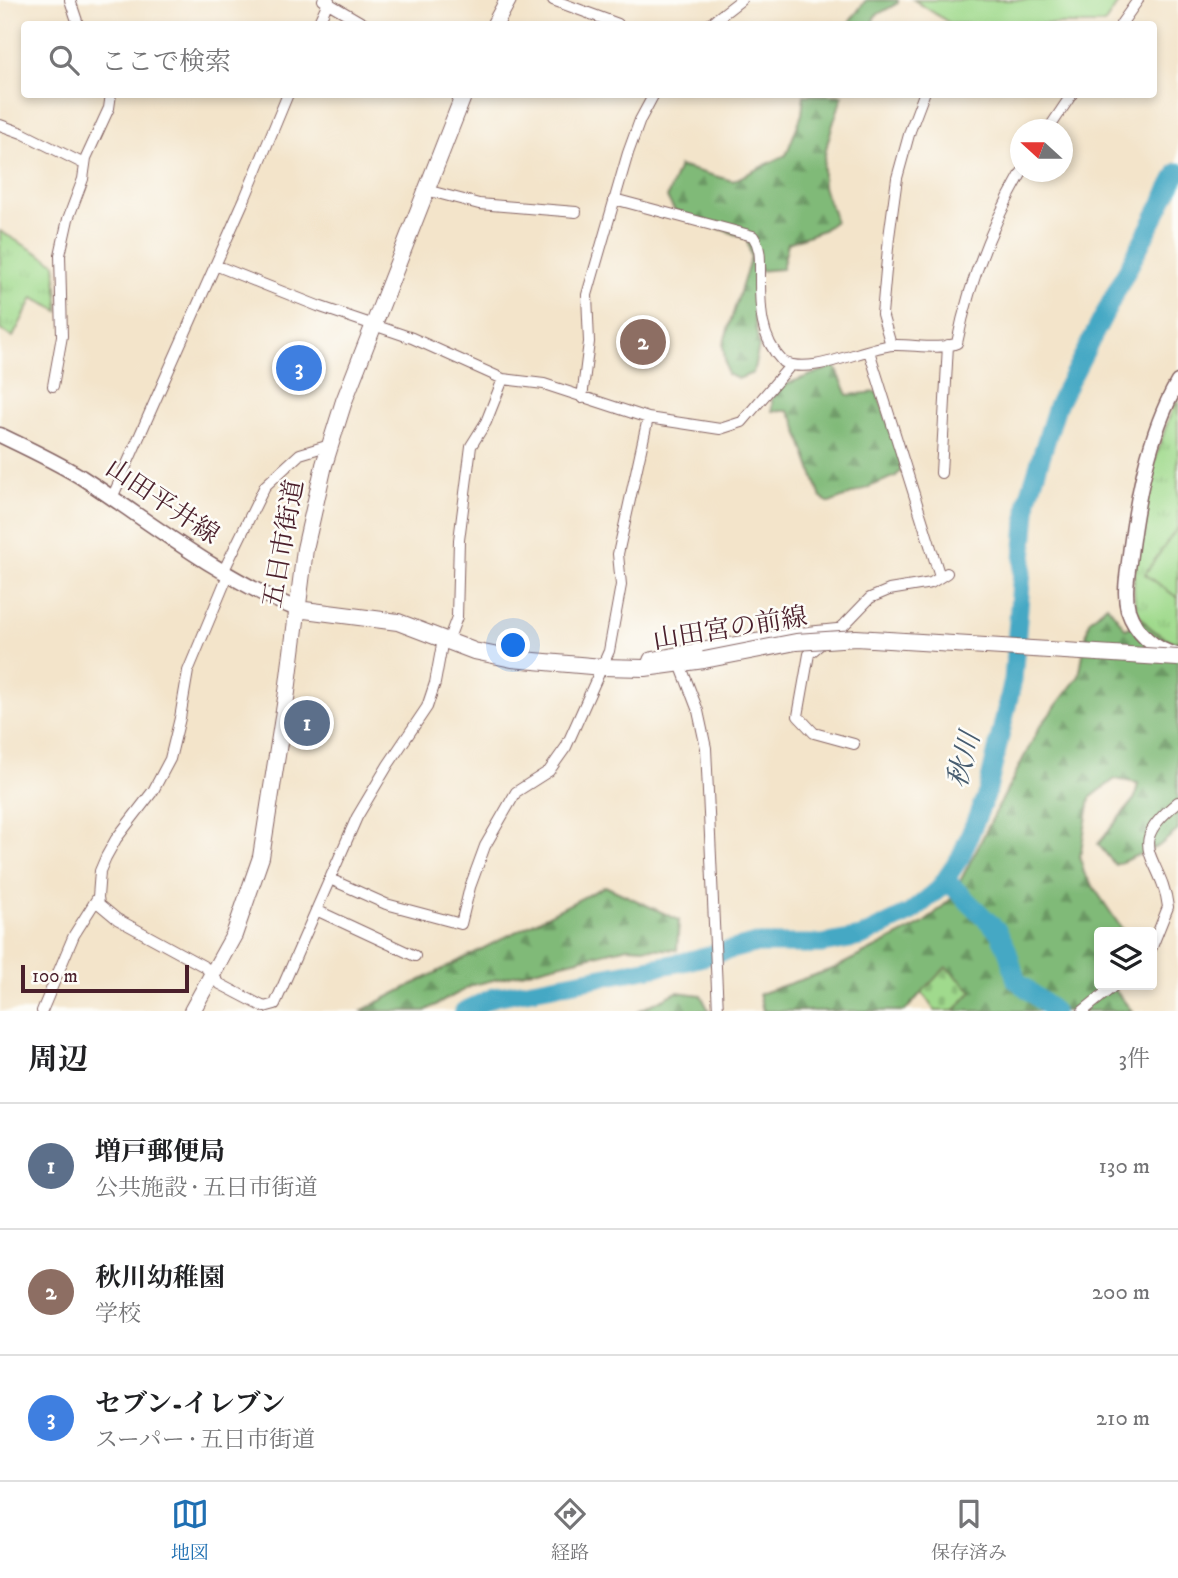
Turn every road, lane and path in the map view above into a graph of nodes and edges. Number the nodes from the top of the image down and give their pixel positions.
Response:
1 (70, 0) edge
2 (508, 0) edge
3 (553, 0) edge
4 (741, 0) edge
5 (1138, 0) edge
6 (327, 1) edge
7 (77, 21) edge
8 (319, 21) edge
9 (359, 21) edge
10 (497, 21) edge
11 (610, 21) edge
12 (714, 21) edge
13 (1123, 21) edge
14 (110, 98) edge
15 (286, 98) edge
16 (462, 98) edge
17 (652, 98) edge
18 (922, 98) edge
19 (1069, 98) edge
20 (1055, 119) edge
21 (0, 125) edge
22 (84, 164) junction
23 (1017, 182) edge
24 (426, 190) junction
25 (614, 199) junction
26 (576, 212) dead end
27 (215, 265) junction
28 (374, 325) junction
29 (891, 345) junction
30 (948, 345) junction
31 (869, 351) junction
32 (790, 366) junction
33 (503, 379) junction
34 (1178, 382) edge
35 (53, 386) dead end
36 (582, 398) junction
37 (648, 418) junction
38 (0, 435) edge
39 (330, 445) junction
40 (941, 473) dead end
41 (112, 498) junction
42 (225, 573) junction
43 (297, 609) junction
44 (837, 629) junction
45 (445, 640) junction
46 (1178, 657) edge
47 (680, 664) junction
48 (602, 667) junction
49 (645, 668) junction
50 (855, 744) dead end
51 (1178, 802) edge
52 (330, 879) junction
53 (98, 897) junction
54 (1172, 902) edge
55 (316, 910) junction
56 (1157, 935) edge
57 (415, 956) dead end
58 (213, 976) junction
59 (1108, 990) edge
60 (718, 1010) edge
61 (42, 1011) edge
62 (192, 1011) edge
63 (1083, 1011) edge

1 - 7 street
2 - 10 main road
3 - 11 street
4 - 12 street
5 - 13 street
6 - 8 street
6 - 9 street
14 - 22 street
15 - 27 street
16 - 24 main road, 五日市街道
17 - 25 street
18 - 29 street
19 - 20 street
21 - 22 street
22 - 35 street
23 - 30 street
24 - 26 street
24 - 28 main road, 五日市街道
25 - 32 street
25 - 36 street
27 - 28 street
27 - 41 street
28 - 33 street
28 - 39 main road, 五日市街道
29 - 30 street
29 - 31 street
30 - 40 street
31 - 32 street
31 - 44 street
32 - 37 street
33 - 36 street
33 - 45 street
34 - 46 main road
36 - 37 street
37 - 48 street
38 - 41 main road, 山田平井線
39 - 42 street
39 - 43 main road, 五日市街道
41 - 42 main road, 山田平井線
42 - 43 main road, 山田平井線
42 - 53 street
43 - 45 main road, 山田宮の前線
43 - 58 main road, 五日市街道
44 - 49 street
44 - 50 street
45 - 48 main road, 山田宮の前線
45 - 52 street
46 - 47 main road, 山田宮の前線, bridge
47 - 49 main road, 山田宮の前線
47 - 60 street
48 - 49 main road, 山田宮の前線
48 - 52 street
51 - 54 street
52 - 55 street
53 - 58 street
53 - 61 street
54 - 56 street
55 - 57 street
55 - 58 street
58 - 62 main road, 五日市街道
59 - 63 street

